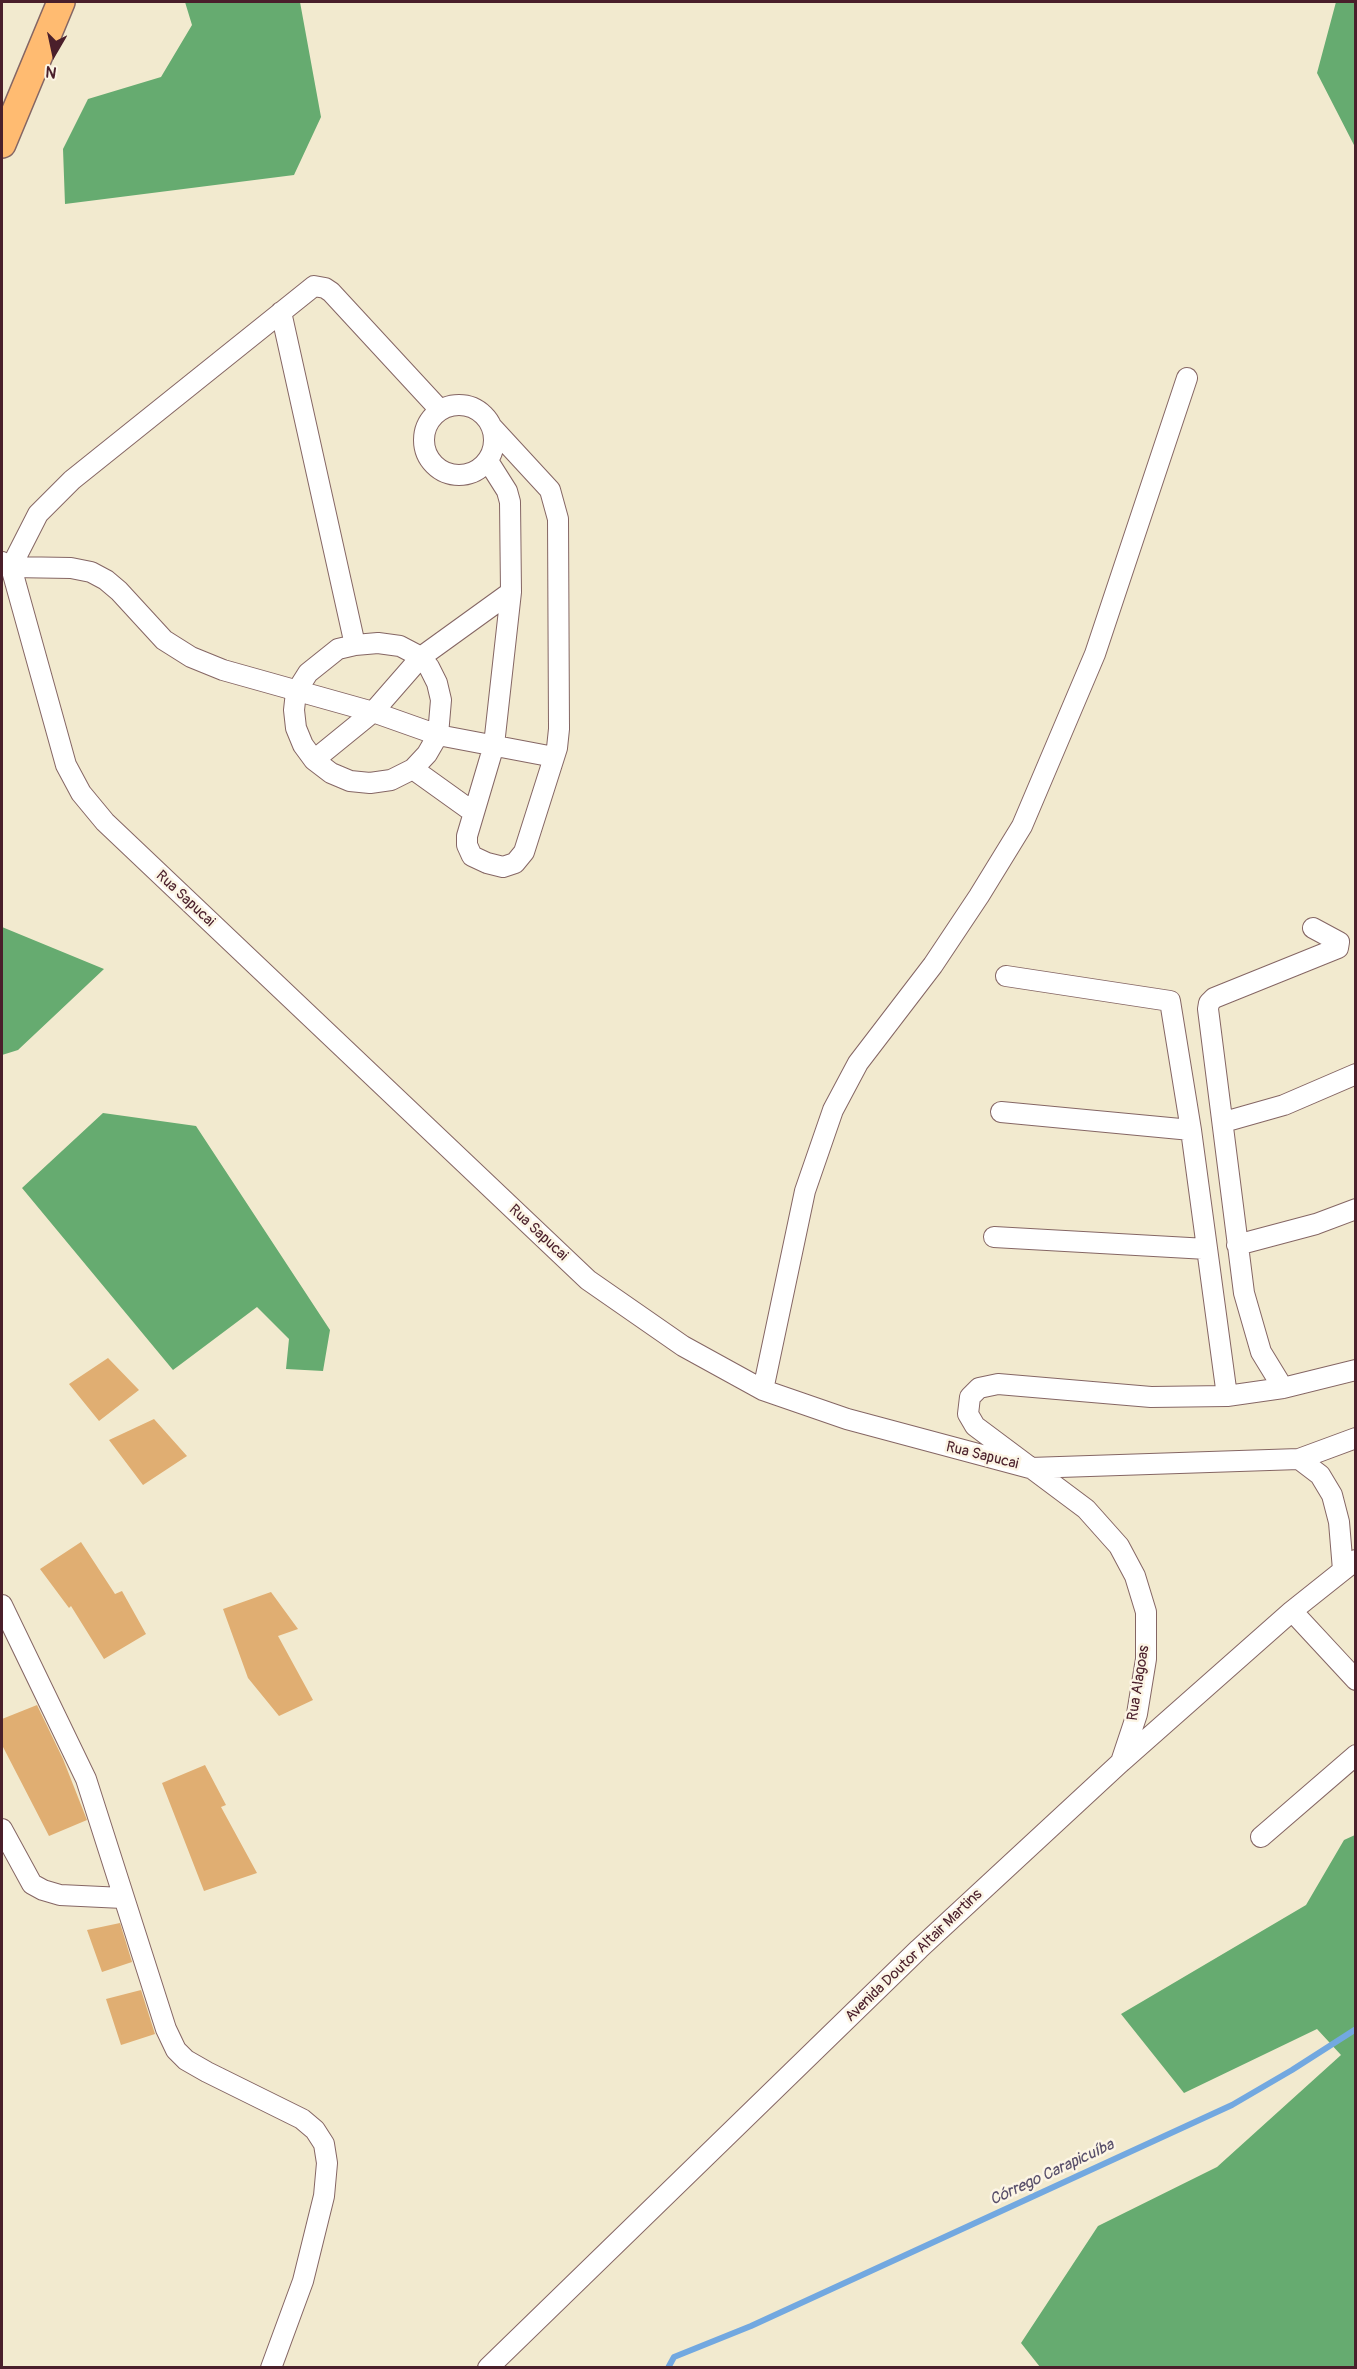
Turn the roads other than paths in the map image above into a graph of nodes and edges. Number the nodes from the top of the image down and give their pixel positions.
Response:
1 (61, 2) edge
2 (2, 144) edge
3 (281, 312) junction
4 (1187, 378) dead end
5 (440, 410) junction
6 (491, 426) junction
7 (488, 460) junction
8 (6, 564) edge
9 (511, 592) junction
10 (355, 645) junction
11 (421, 657) junction
12 (296, 692) junction
13 (373, 712) junction
14 (438, 735) junction
15 (494, 745) junction
16 (554, 757) junction
17 (314, 760) junction
18 (413, 770) junction
19 (473, 812) junction
20 (1313, 928) dead end
21 (1006, 976) dead end
22 (1356, 1074) edge
23 (1001, 1112) dead end
24 (1224, 1122) junction
25 (1191, 1130) junction
26 (1356, 1209) edge
27 (994, 1237) dead end
28 (1237, 1245) junction
29 (1207, 1250) junction
30 (1356, 1370) edge
31 (1284, 1388) junction
32 (763, 1390) junction
33 (1227, 1396) junction
34 (1356, 1438) edge
35 (1299, 1459) junction
36 (1030, 1468) junction
37 (1349, 1565) edge
38 (2, 1605) edge
39 (1292, 1611) junction
40 (1356, 1680) edge
41 (1356, 1755) edge
42 (1120, 1763) junction
43 (2, 1829) edge
44 (1261, 1837) dead end
45 (123, 1898) junction
46 (271, 2367) edge
47 (488, 2367) edge

1 - 2 highway
3 - 5 street
3 - 8 street
3 - 10 street
4 - 32 street
5 - 6 street
5 - 7 street
6 - 7 street
6 - 16 street
7 - 9 street
8 - 12 street
8 - 32 street, Rua Sapucai
9 - 11 street
9 - 15 street
10 - 11 street
10 - 12 street
11 - 13 street
11 - 14 street
12 - 13 street
12 - 17 street
13 - 14 street
13 - 17 street
14 - 15 street
14 - 18 street
15 - 16 street
15 - 19 street
16 - 19 street
17 - 18 street
18 - 19 street
20 - 24 street
21 - 25 street
22 - 24 street
23 - 25 street
24 - 28 street
25 - 29 street
26 - 28 street
27 - 29 street
28 - 31 street
29 - 33 street
30 - 31 street, Rua Alagoas
31 - 33 street, Rua Alagoas
32 - 36 street, Rua Sapucai
33 - 36 street, Rua Alagoas
34 - 35 street, Rua Sapucai
35 - 36 street, Rua Sapucai
35 - 37 street
36 - 42 street, Rua Alagoas
37 - 39 street, Avenida Doutor Altair Martins
38 - 45 street
39 - 40 street
39 - 42 street, Avenida Doutor Altair Martins
41 - 44 street
42 - 47 street, Avenida Doutor Altair Martins
43 - 45 street
45 - 46 street

